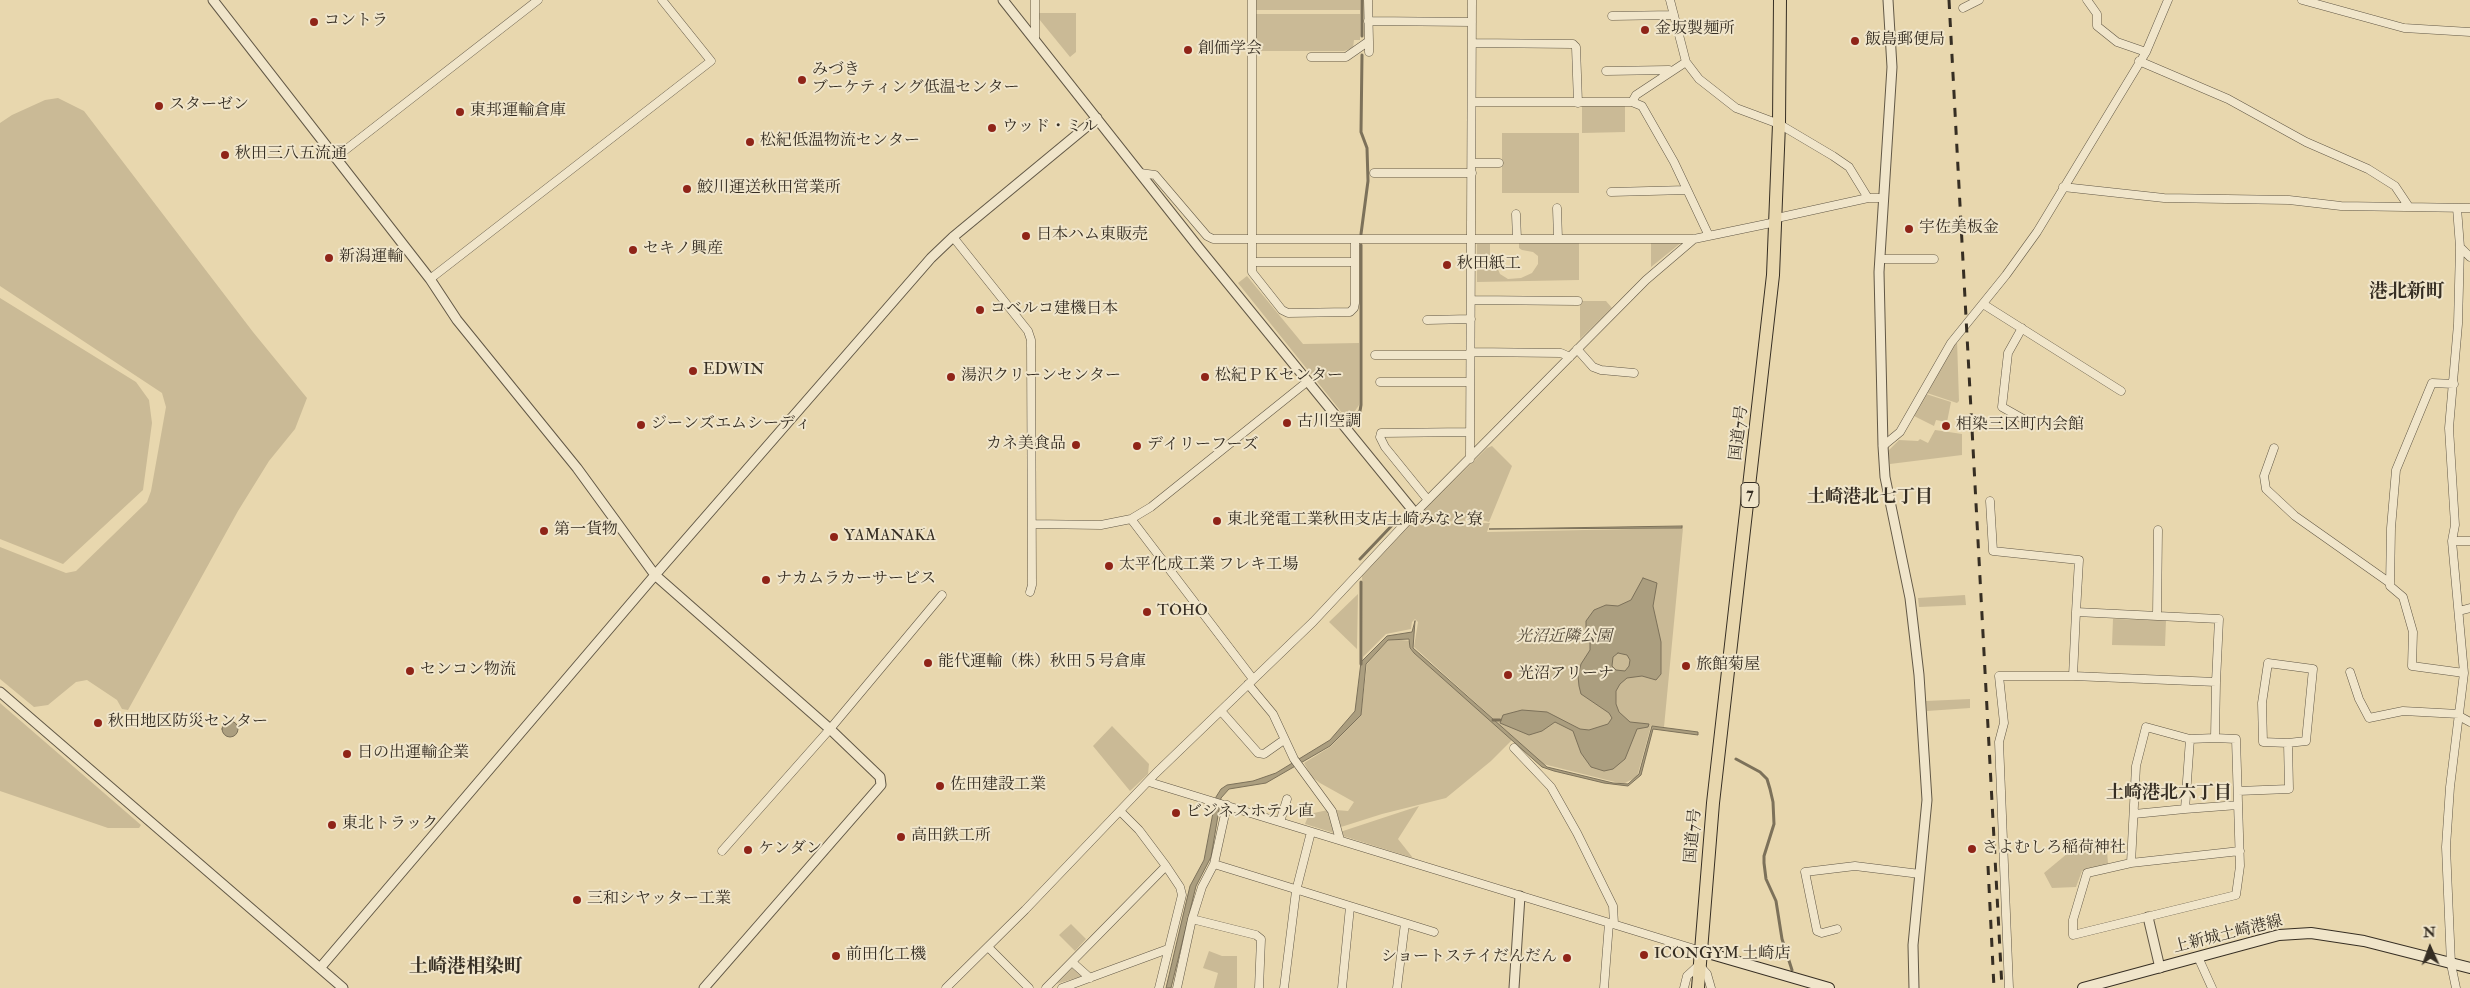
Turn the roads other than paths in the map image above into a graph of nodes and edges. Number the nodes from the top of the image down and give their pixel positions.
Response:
1 (213, 0) edge
2 (538, 0) edge
3 (662, 0) edge
4 (1003, 0) edge
5 (1035, 0) edge
6 (1252, 0) edge
7 (1368, 0) edge
8 (1472, 0) edge
9 (1670, 0) edge
10 (1780, 0) edge
11 (1888, 0) edge
12 (1979, 0) edge
13 (2087, 0) edge
14 (2168, 0) edge
15 (2302, 0) edge
16 (1963, 8) dead end
17 (1674, 15) junction
18 (1612, 16) dead end
19 (1368, 21) junction
20 (1472, 22) junction
21 (2470, 32) edge
22 (1035, 40) junction
23 (1369, 41) junction
24 (1472, 43) junction
25 (1369, 52) dead end
26 (2146, 52) junction
27 (1311, 57) dead end
28 (2139, 61) junction
29 (1686, 62) junction
30 (1670, 70) junction
31 (1606, 71) dead end
32 (1472, 102) junction
33 (1632, 102) junction
34 (1578, 103) junction
35 (1097, 118) junction
36 (1779, 124) junction
37 (335, 158) junction
38 (1472, 163) junction
39 (1499, 163) dead end
40 (1140, 173) junction
41 (1374, 173) dead end
42 (1472, 174) junction
43 (2063, 188) junction
44 (1687, 190) junction
45 (1611, 192) dead end
46 (1868, 198) junction
47 (1883, 198) junction
48 (2409, 207) junction
49 (1557, 208) dead end
50 (2457, 208) junction
51 (2470, 208) edge
52 (1516, 214) dead end
53 (1777, 220) junction
54 (1709, 236) junction
55 (954, 237) junction
56 (1355, 239) junction
57 (1471, 239) junction
58 (1516, 239) junction
59 (1558, 239) junction
60 (1694, 239) junction
61 (1252, 240) junction
62 (2460, 247) junction
63 (2470, 257) edge
64 (1880, 258) junction
65 (1934, 259) dead end
66 (1252, 262) junction
67 (1355, 262) junction
68 (430, 279) junction
69 (1471, 300) junction
70 (1578, 301) dead end
71 (1982, 304) junction
72 (1471, 319) junction
73 (1427, 320) dead end
74 (2022, 328) junction
75 (1577, 350) junction
76 (1470, 353) junction
77 (1375, 355) dead end
78 (1570, 357) junction
79 (1634, 373) dead end
80 (1308, 381) junction
81 (1380, 382) dead end
82 (1470, 382) junction
83 (2454, 384) junction
84 (2121, 391) dead end
85 (2025, 420) dead end
86 (1470, 432) junction
87 (1883, 446) junction
88 (2274, 448) dead end
89 (1470, 458) junction
90 (1428, 500) junction
91 (1990, 501) dead end
92 (1414, 513) junction
93 (1131, 519) junction
94 (1032, 524) junction
95 (2158, 530) dead end
96 (2452, 540) junction
97 (2470, 541) edge
98 (656, 575) junction
99 (2390, 583) junction
100 (1030, 592) dead end
101 (942, 595) dead end
102 (2470, 608) edge
103 (2459, 611) junction
104 (2076, 612) junction
105 (2157, 616) junction
106 (2470, 647) edge
107 (2461, 650) junction
108 (2350, 672) dead end
109 (2464, 673) junction
110 (2073, 676) junction
111 (1250, 682) junction
112 (2216, 682) junction
113 (0, 692) edge
114 (1221, 711) junction
115 (2459, 715) junction
116 (2470, 722) edge
117 (830, 729) junction
118 (2190, 738) junction
119 (2215, 738) junction
120 (1281, 742) dead end
121 (2288, 743) junction
122 (1514, 748) dead end
123 (1149, 782) junction
124 (2238, 791) junction
125 (1287, 799) dead end
126 (1225, 804) junction
127 (2238, 805) junction
128 (2185, 809) junction
129 (1120, 811) junction
130 (2134, 814) junction
131 (1280, 822) junction
132 (1311, 832) junction
133 (1340, 840) junction
134 (722, 851) dead end
135 (2240, 851) junction
136 (2131, 862) junction
137 (1214, 864) junction
138 (1166, 866) junction
139 (1920, 874) junction
140 (1296, 891) junction
141 (1520, 896) junction
142 (1350, 907) junction
143 (2148, 916) junction
144 (1192, 919) junction
145 (1404, 923) junction
146 (1612, 924) junction
147 (1837, 929) dead end
148 (1434, 932) dead end
149 (988, 947) junction
150 (1168, 949) junction
151 (1700, 951) junction
152 (2198, 957) junction
153 (1072, 962) junction
154 (2451, 964) junction
155 (1699, 965) junction
156 (320, 968) junction
157 (2160, 968) junction
158 (2470, 968) edge
159 (1090, 978) junction
160 (343, 988) edge
161 (704, 988) edge
162 (946, 988) edge
163 (1029, 988) edge
164 (1046, 988) edge
165 (1062, 988) edge
166 (1159, 988) edge
167 (1177, 988) edge
168 (1259, 988) edge
169 (1284, 988) edge
170 (1342, 988) edge
171 (1397, 988) edge
172 (1514, 988) edge
173 (1604, 988) edge
174 (1684, 988) edge
175 (1698, 988) edge
176 (1711, 988) edge
177 (1830, 988) edge
178 (1914, 988) edge
179 (2009, 988) edge
180 (2083, 988) edge
181 (2212, 988) edge
182 (2456, 988) edge

1 - 37 street
2 - 37 street
3 - 68 street
4 - 22 street
5 - 22 street
6 - 61 street
7 - 19 street
8 - 20 street
9 - 17 street
10 - 36 highway, 国道7号 / 7
11 - 47 street
12 - 16 street
13 - 26 street
14 - 26 street
15 - 21 street
17 - 18 street
17 - 29 street
19 - 20 street
19 - 23 street
20 - 24 street
22 - 35 street
23 - 25 street
23 - 27 street
24 - 32 street
24 - 34 street
26 - 28 street
28 - 43 street
28 - 48 street
29 - 30 street
29 - 36 street
30 - 31 street
30 - 33 street
32 - 34 street
32 - 38 street
33 - 34 street
33 - 44 street
35 - 40 street
35 - 55 street
36 - 46 street
36 - 53 highway, 国道7号 / 7
37 - 68 street
38 - 39 street
38 - 42 street
40 - 61 street
40 - 80 street
41 - 42 street
42 - 57 street
43 - 48 street
43 - 71 street
44 - 45 street
44 - 54 street
46 - 47 street
46 - 53 street
47 - 64 street
48 - 50 street
49 - 59 street
50 - 51 street
50 - 62 street
52 - 58 street
53 - 54 street
53 - 151 highway, 国道7号 / 7
54 - 60 street
55 - 94 street
55 - 98 street
56 - 57 street
56 - 61 street
56 - 67 street
57 - 58 street
57 - 69 street
58 - 59 street
59 - 60 street
60 - 75 street
61 - 66 street
62 - 63 street
62 - 83 street
64 - 65 street
64 - 87 street
66 - 67 street
66 - 67 street
68 - 98 street
69 - 70 street
69 - 72 street
71 - 74 street
71 - 87 street
72 - 73 street
72 - 76 street
74 - 84 street
74 - 85 street
75 - 78 street
75 - 79 street
76 - 77 street
76 - 78 street
76 - 82 street
78 - 89 street
80 - 92 street
80 - 93 street
81 - 82 street
82 - 86 street
83 - 96 street
83 - 99 street
86 - 89 street
86 - 90 street
87 - 139 street
88 - 99 street
89 - 90 street
90 - 92 street
91 - 104 street
92 - 111 street
93 - 94 street
93 - 111 street
94 - 100 street
95 - 105 street
96 - 97 street
96 - 103 street
98 - 117 street
98 - 156 street
99 - 109 street
101 - 117 street
102 - 103 street
103 - 107 street
104 - 105 street
104 - 110 street
105 - 112 street
106 - 107 street
107 - 109 street
108 - 115 street
109 - 115 street
110 - 112 street
110 - 179 street
111 - 114 street
111 - 133 street
112 - 119 street
113 - 156 street
114 - 120 street
114 - 123 street
115 - 116 street
115 - 154 street
117 - 134 street
117 - 161 street
118 - 119 street
118 - 128 street
118 - 130 street
119 - 124 street
121 - 121 street
121 - 124 street
122 - 146 street
123 - 126 street
123 - 129 street
124 - 127 street
125 - 131 street
126 - 131 street
126 - 137 street
127 - 128 street
127 - 135 street
128 - 130 street
129 - 138 street
129 - 149 street
130 - 136 street
131 - 132 street
132 - 133 street
132 - 140 street
133 - 141 street
135 - 136 street
135 - 143 street
136 - 143 street
137 - 140 street
137 - 144 street
138 - 150 street
138 - 153 street
139 - 147 street
139 - 178 street
140 - 142 street
140 - 169 street
141 - 146 street
141 - 172 street
142 - 145 street
142 - 170 street
143 - 157 street
144 - 167 street
144 - 168 street
145 - 148 street
145 - 171 street
146 - 151 street
146 - 173 street
149 - 162 street
149 - 163 street
150 - 159 street
150 - 166 street
151 - 155 highway, 国道7号 / 7
151 - 177 main road
152 - 154 main road, 上新城土崎港線
152 - 157 main road, 上新城土崎港線
152 - 181 street
153 - 159 street
153 - 164 street
154 - 158 main road, 上新城土崎港線
154 - 182 street
155 - 174 street
155 - 175 highway, 国道7号 / 7
155 - 176 street
156 - 160 street
157 - 180 main road, 上新城土崎港線
159 - 165 street

